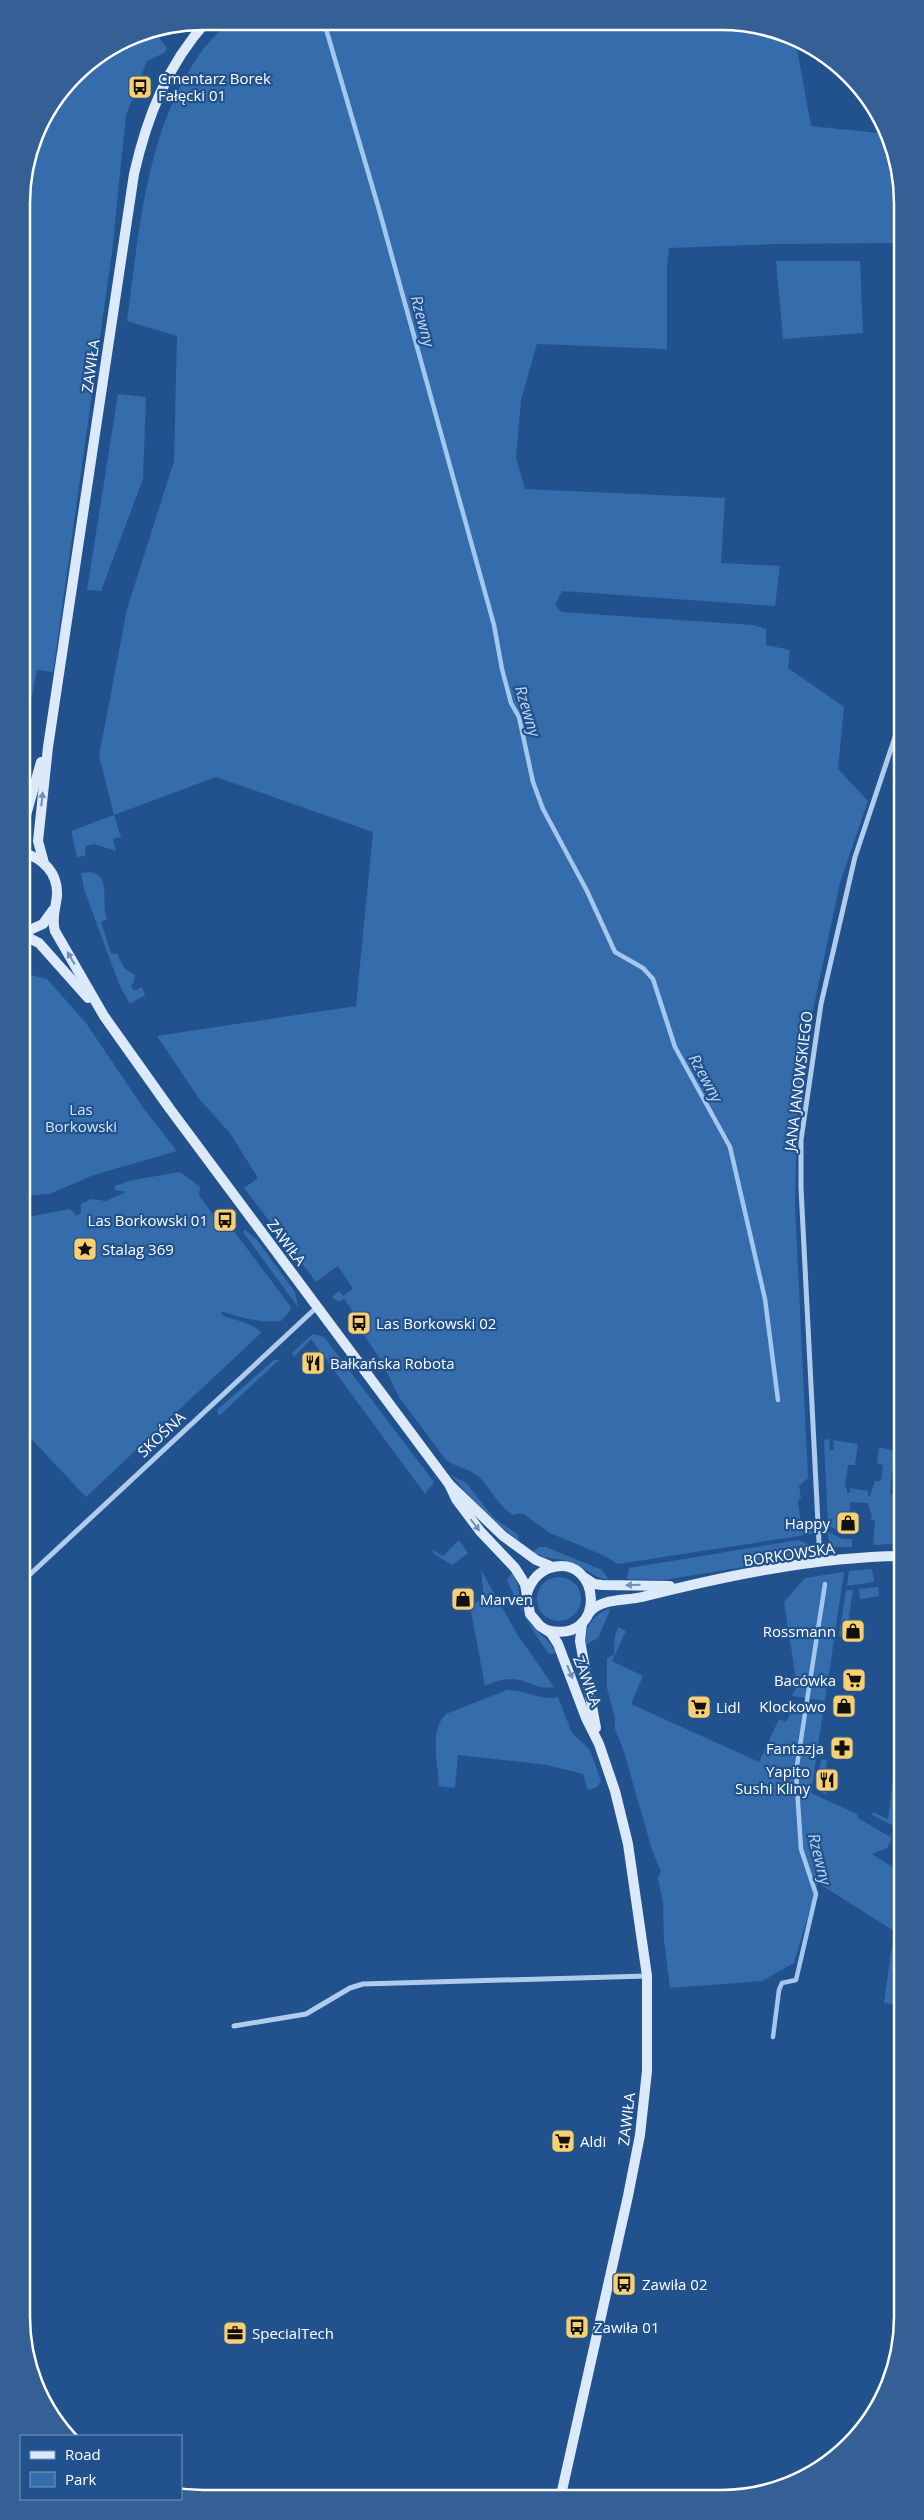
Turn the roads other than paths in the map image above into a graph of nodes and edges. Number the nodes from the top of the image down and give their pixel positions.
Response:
1 (200, 30) edge
2 (50, 732) junction
3 (894, 740) edge
4 (30, 802) edge
5 (30, 855) edge
6 (44, 864) junction
7 (55, 907) junction
8 (30, 930) edge
9 (30, 937) edge
10 (104, 1016) junction
11 (317, 1307) junction
12 (449, 1484) junction
13 (894, 1557) edge
14 (820, 1563) junction
15 (553, 1567) junction
16 (30, 1574) edge
17 (584, 1578) junction
18 (681, 1586) junction
19 (527, 1594) junction
20 (589, 1613) junction
21 (582, 1623) junction
22 (547, 1630) junction
23 (599, 1744) junction
24 (647, 1976) junction
25 (234, 2026) dead end
26 (562, 2490) edge

1 - 2 street, ZAWIŁA
2 - 4 street, ZAWIŁA
6 -> 2 street, ZAWIŁA
3 - 14 street, JANA JANOWSKIEGO
5 - 6 street
6 - 7 street, ZAWIŁA
7 - 8 street, ZAWIŁA
10 -> 7 street, ZAWIŁA
9 - 10 street, ZAWIŁA
10 - 11 street, ZAWIŁA
11 - 12 street, ZAWIŁA
11 - 16 street, SKOŚNA
12 - 15 street, ZAWIŁA
12 -> 19 street, ZAWIŁA
13 - 14 street, BORKOWSKA
14 - 18 street, BORKOWSKA
15 - 17 street, ZAWIŁA
15 - 19 street
18 -> 17 street, BORKOWSKA
17 - 20 street
18 - 20 street, BORKOWSKA
19 - 22 street, ZAWIŁA
20 - 21 street
21 - 22 street
21 - 23 street, ZAWIŁA
22 -> 23 street, ZAWIŁA
23 - 24 street, ZAWIŁA
24 - 25 street
24 - 26 street, ZAWIŁA

